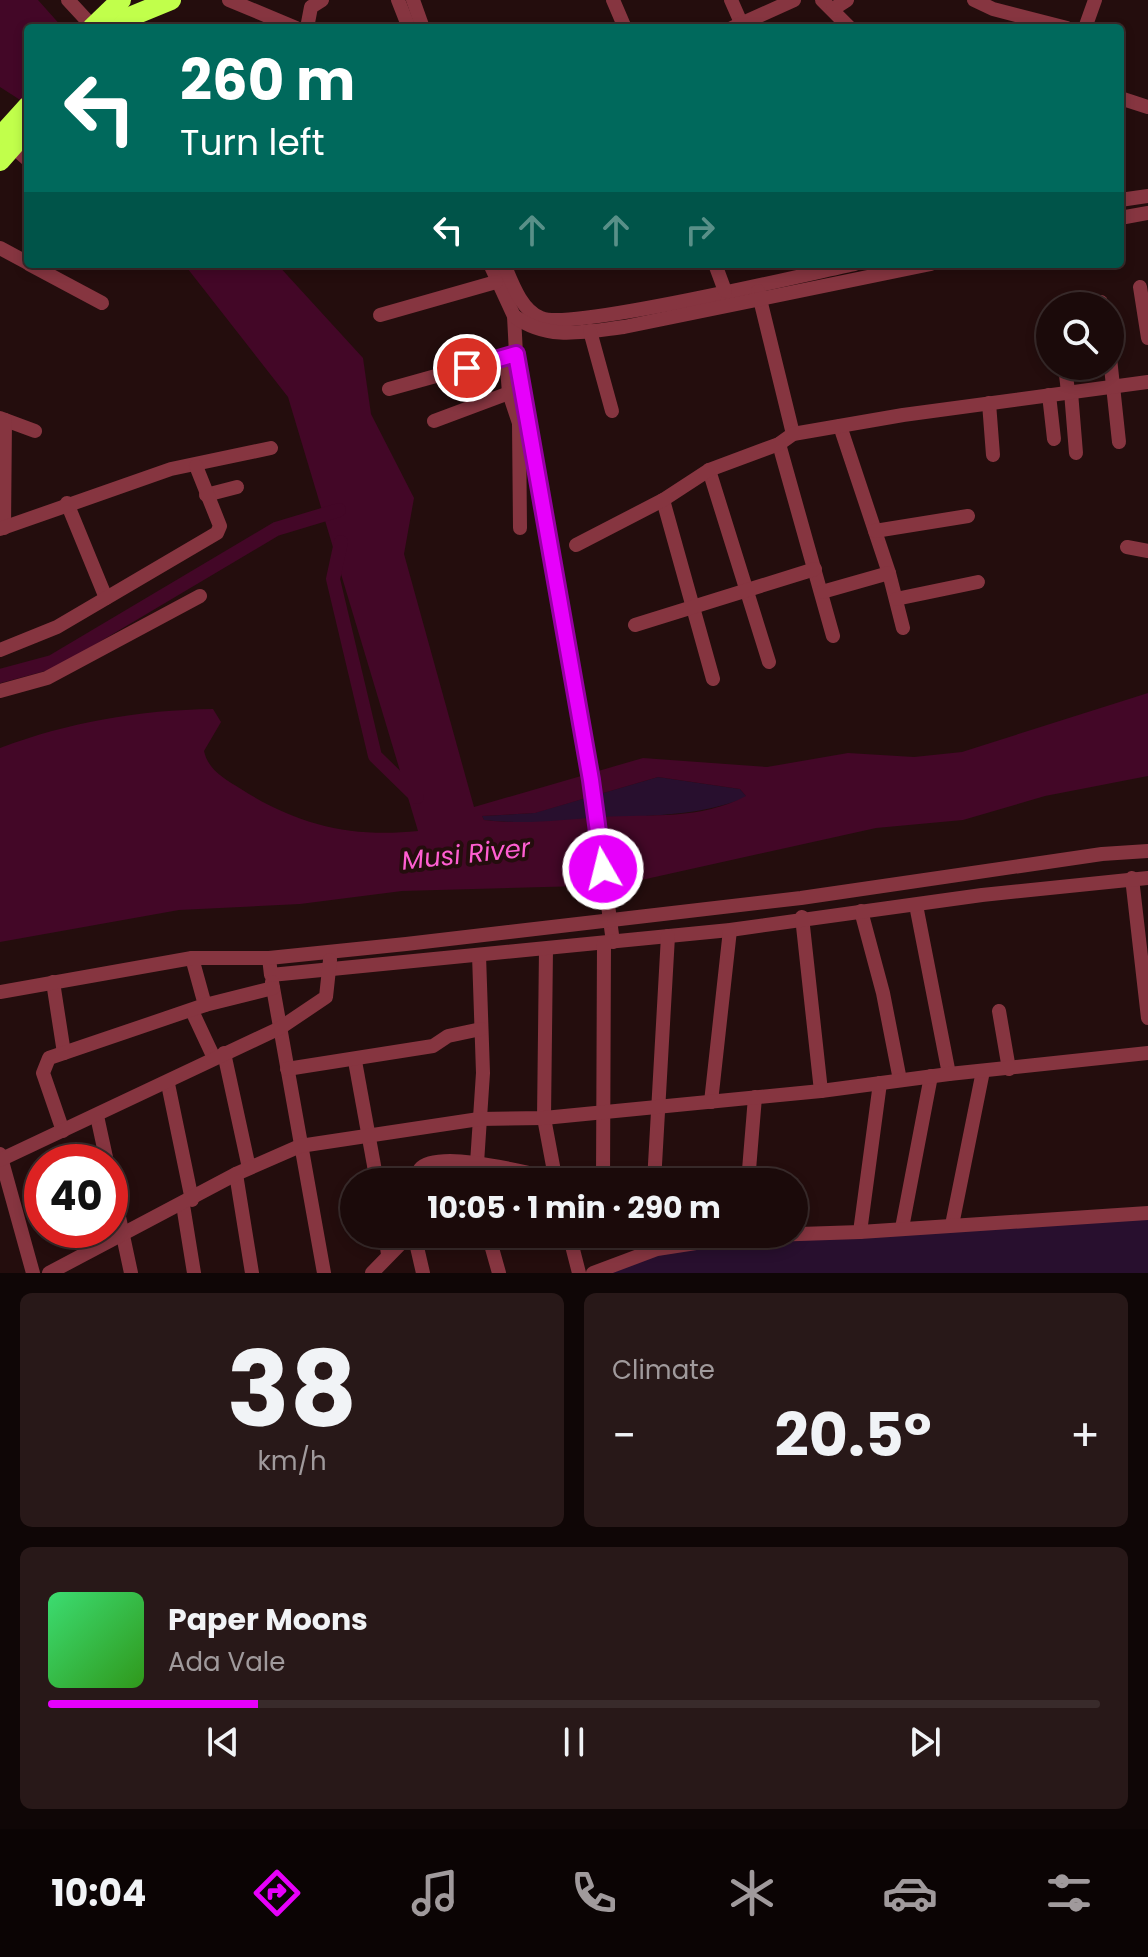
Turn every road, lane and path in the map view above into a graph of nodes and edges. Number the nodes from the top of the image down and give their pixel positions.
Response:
1 (68, 0) edge
2 (229, 0) edge
3 (322, 0) edge
4 (398, 0) edge
5 (413, 0) edge
6 (613, 0) edge
7 (731, 0) edge
8 (794, 0) edge
9 (847, 0) edge
10 (974, 0) edge
11 (1095, 0) edge
12 (165, 3) edge
13 (827, 4) edge
14 (994, 5) edge
15 (123, 11) edge
16 (89, 24) edge
17 (98, 24) edge
18 (286, 24) edge
19 (308, 24) edge
20 (407, 24) edge
21 (422, 24) edge
22 (623, 24) edge
23 (737, 24) edge
24 (741, 24) edge
25 (846, 24) edge
26 (1054, 24) edge
27 (1086, 24) edge
28 (1124, 99) edge
29 (1148, 107) edge
30 (24, 121) edge
31 (10, 151) edge
32 (1148, 196) edge
33 (1124, 199) edge
34 (1148, 213) edge
35 (1124, 217) edge
36 (0, 248) edge
37 (24, 261) edge
38 (36, 268) edge
39 (491, 268) edge
40 (510, 268) edge
41 (716, 268) edge
42 (841, 268) edge
43 (906, 268) edge
44 (496, 282) junction
45 (1140, 287) dead end
46 (725, 291) junction
47 (758, 292) junction
48 (523, 302) junction
49 (102, 303) dead end
50 (380, 315) dead end
51 (514, 316) junction
52 (590, 331) junction
53 (1148, 338) edge
54 (511, 355) junction
55 (1068, 380) edge
56 (1113, 380) edge
57 (1148, 382) edge
58 (1114, 385) junction
59 (389, 389) dead end
60 (1070, 392) junction
61 (509, 393) junction
62 (1049, 395) junction
63 (989, 403) junction
64 (612, 411) dead end
65 (2, 419) edge
66 (434, 421) dead end
67 (840, 426) junction
68 (35, 431) dead end
69 (793, 434) junction
70 (1054, 439) dead end
71 (1119, 442) dead end
72 (779, 444) junction
73 (271, 448) dead end
74 (1076, 453) dead end
75 (993, 455) dead end
76 (196, 466) junction
77 (709, 470) junction
78 (237, 487) dead end
79 (1, 489) edge
80 (206, 495) junction
81 (663, 500) junction
82 (67, 503) junction
83 (968, 516) dead end
84 (2, 528) edge
85 (520, 528) dead end
86 (875, 531) junction
87 (576, 545) dead end
88 (1127, 547) dead end
89 (1148, 551) edge
90 (815, 569) junction
91 (889, 573) junction
92 (978, 582) dead end
93 (746, 589) junction
94 (822, 592) junction
95 (200, 596) dead end
96 (106, 598) junction
97 (896, 599) junction
98 (691, 607) junction
99 (635, 625) dead end
100 (903, 628) dead end
101 (833, 636) dead end
102 (0, 650) edge
103 (769, 662) dead end
104 (713, 679) dead end
105 (0, 691) edge
106 (1148, 851) edge
107 (1132, 878) junction
108 (1148, 878) edge
109 (916, 905) junction
110 (861, 911) junction
111 (802, 917) junction
112 (610, 918) junction
113 (730, 930) junction
114 (668, 936) junction
115 (609, 943) junction
116 (546, 949) junction
117 (329, 952) junction
118 (479, 955) junction
119 (192, 958) junction
120 (269, 958) junction
121 (331, 969) junction
122 (272, 981) junction
123 (53, 982) junction
124 (0, 992) edge
125 (199, 1008) junction
126 (999, 1011) dead end
127 (1148, 1018) edge
128 (280, 1028) junction
129 (481, 1029) junction
130 (64, 1053) junction
131 (1148, 1053) edge
132 (219, 1056) junction
133 (355, 1061) junction
134 (287, 1069) junction
135 (1009, 1069) junction
136 (983, 1071) junction
137 (949, 1074) junction
138 (931, 1076) junction
139 (900, 1080) junction
140 (880, 1083) junction
141 (168, 1084) junction
142 (821, 1091) junction
143 (755, 1097) junction
144 (711, 1102) junction
145 (661, 1107) junction
146 (603, 1111) junction
147 (97, 1116) junction
148 (544, 1118) junction
149 (479, 1119) junction
150 (63, 1131) junction
151 (370, 1135) junction
152 (103, 1144) edge
153 (300, 1146) junction
154 (1, 1158) edge
155 (477, 1163) junction
156 (375, 1168) edge
157 (423, 1168) edge
158 (478, 1168) edge
159 (500, 1168) edge
160 (557, 1168) edge
161 (603, 1168) edge
162 (655, 1168) edge
163 (749, 1168) edge
164 (243, 1171) junction
165 (188, 1203) junction
166 (1148, 1213) edge
167 (952, 1225) junction
168 (902, 1228) junction
169 (860, 1232) junction
170 (128, 1233) edge
171 (808, 1233) edge
172 (98, 1248) edge
173 (126, 1248) edge
174 (387, 1248) edge
175 (395, 1248) edge
176 (416, 1248) edge
177 (492, 1248) edge
178 (573, 1248) edge
179 (663, 1248) edge
180 (388, 1254) junction
181 (33, 1273) edge
182 (49, 1273) edge
183 (131, 1273) edge
184 (194, 1273) edge
185 (252, 1273) edge
186 (324, 1273) edge
187 (372, 1273) edge
188 (423, 1273) edge
189 (499, 1273) edge
190 (579, 1273) edge
191 (593, 1273) edge

1 - 16 street
2 - 18 street
3 - 19 street
4 - 20 street
5 - 21 street
6 - 22 street
7 - 23 street
8 - 24 street
9 - 13 street
10 - 14 street
11 - 27 street
12 - 15 highway
13 - 25 street
14 - 26 street
15 - 17 highway
28 - 29 street
30 - 31 highway
32 - 33 street
34 - 35 street
36 - 37 street
38 - 49 street
39 - 44 street
40 - 48 street
41 - 46 street
42 - 47 street
43 - 47 street
44 - 50 street
44 - 51 street
45 - 53 street
46 - 47 street
46 - 48 street
47 - 52 street
47 - 69 street
48 - 51 street
51 - 52 street
51 - 54 street
52 - 64 street
54 - 59 street
54 - 61 street
54 - 112 street
55 - 60 street
56 - 58 street
57 - 58 street
58 - 60 street
58 - 71 street
60 - 62 street
60 - 74 street
61 - 66 street
61 - 85 street
62 - 63 street
62 - 70 street
63 - 67 street
63 - 75 street
65 - 68 street
65 - 79 street
67 - 69 street
67 - 86 street
69 - 72 street
72 - 77 street
72 - 90 street
73 - 76 street
76 - 80 street
76 - 82 street
77 - 81 street
77 - 93 street
78 - 80 street
79 - 84 street
80 - 96 street
81 - 87 street
81 - 98 street
82 - 84 street
82 - 96 street
83 - 86 street
86 - 91 street
88 - 89 street
90 - 93 street
90 - 94 street
91 - 94 street
91 - 97 street
92 - 97 street
93 - 98 street
93 - 103 street
94 - 101 street
95 - 105 street
96 - 102 street
97 - 100 street
98 - 99 street
98 - 104 street
106 - 112 street
107 - 108 street
107 - 109 street
107 - 127 street
109 - 110 street
109 - 137 street
110 - 111 street
110 - 139 street
111 - 113 street
111 - 142 street
112 - 115 street
112 - 117 street
113 - 114 street
113 - 144 street
114 - 115 street
114 - 145 street
115 - 116 street
115 - 146 street
116 - 118 street
116 - 148 street
117 - 120 street
117 - 121 street
118 - 121 street
118 - 129 street
119 - 120 street
119 - 123 street
119 - 125 street
120 - 122 street
121 - 122 street
121 - 128 street
122 - 125 street
122 - 128 street
123 - 124 street
123 - 130 street
125 - 130 street
125 - 132 street
126 - 135 street
128 - 132 street
128 - 134 street
129 - 133 street
129 - 149 street
130 - 150 street
131 - 135 street
132 - 141 street
132 - 164 street
133 - 134 street
133 - 151 street
134 - 153 street
135 - 136 street
136 - 137 street
136 - 167 street
137 - 138 street
138 - 139 street
138 - 168 street
139 - 140 street
140 - 142 street
140 - 169 street
141 - 147 street
141 - 165 street
142 - 143 street
143 - 144 street
143 - 163 street
144 - 145 street
145 - 146 street
145 - 162 street
146 - 148 street
146 - 161 street
147 - 150 street
147 - 152 street
148 - 149 street
148 - 160 street
149 - 151 street
149 - 155 street
150 - 154 street
151 - 153 street
151 - 156 street
153 - 164 street
153 - 186 street
154 - 181 street
155 - 157 street
155 - 158 street
155 - 159 street
164 - 165 street
164 - 185 street
165 - 170 street
165 - 184 street
166 - 167 street
167 - 168 street
168 - 169 street
169 - 171 street
172 - 182 street
173 - 183 street
174 - 180 street
175 - 180 street
176 - 188 street
177 - 189 street
178 - 190 street
179 - 191 street
180 - 187 street

